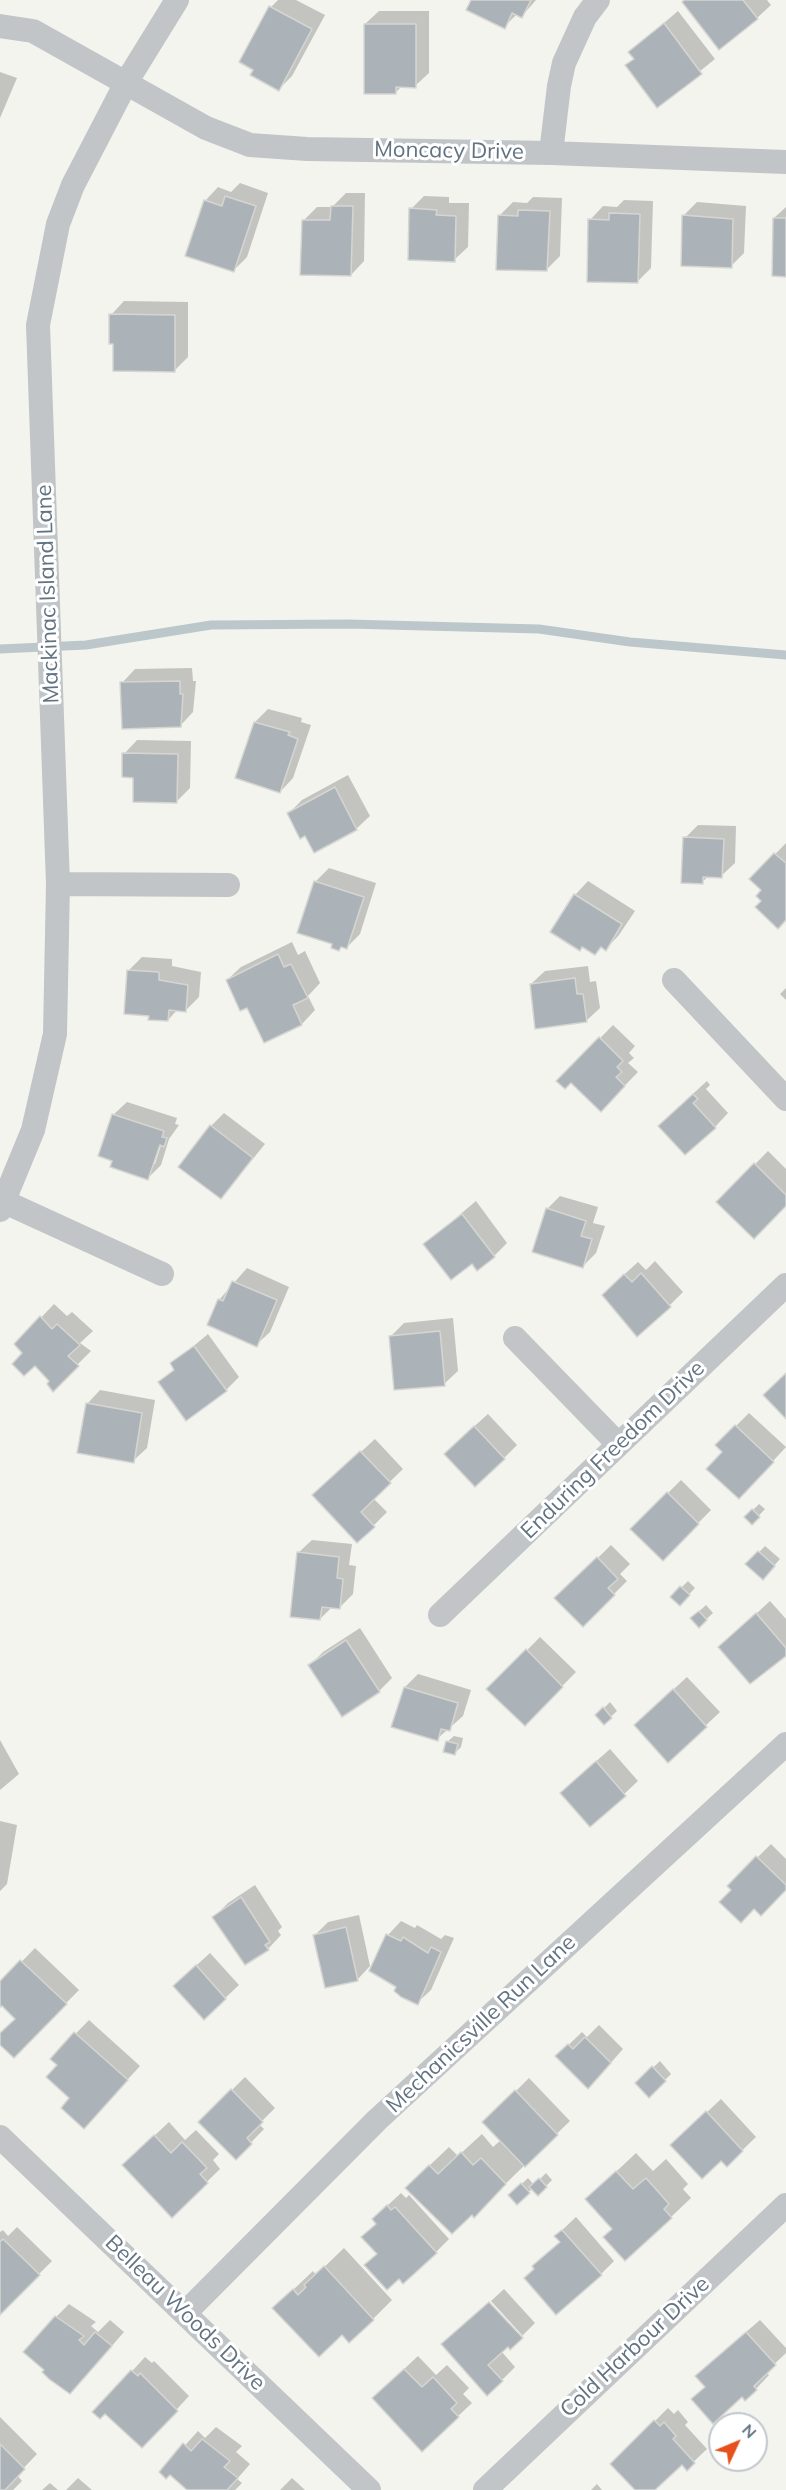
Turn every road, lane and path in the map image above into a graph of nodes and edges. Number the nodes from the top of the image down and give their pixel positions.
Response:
1 (177, 0) edge
2 (598, 0) edge
3 (0, 26) edge
4 (127, 81) junction
5 (551, 153) junction
6 (786, 162) edge
7 (58, 884) junction
8 (228, 885) dead end
9 (674, 980) dead end
10 (786, 1099) edge
11 (2, 1206) edge
12 (162, 1274) dead end
13 (786, 1285) edge
14 (515, 1338) dead end
15 (618, 1444) junction
16 (440, 1615) dead end
17 (786, 1744) edge
18 (0, 2137) edge
19 (786, 2205) edge
20 (185, 2313) junction
21 (369, 2490) edge
22 (484, 2490) edge

1 - 4 street, Mackinac Island Lane
2 - 5 street
3 - 4 street, Moncacy Drive
4 - 5 street, Moncacy Drive
4 - 7 street, Mackinac Island Lane
5 - 6 street, Moncacy Drive
7 - 8 street
7 - 11 street, Mackinac Island Lane
9 - 10 street
11 - 12 street
13 - 15 street, Enduring Freedom Drive
14 - 15 street
15 - 16 street, Enduring Freedom Drive
17 - 20 street, Mechanicsville Run Lane
18 - 20 street, Belleau Woods Drive
19 - 22 street, Cold Harbour Drive
20 - 21 street, Belleau Woods Drive

